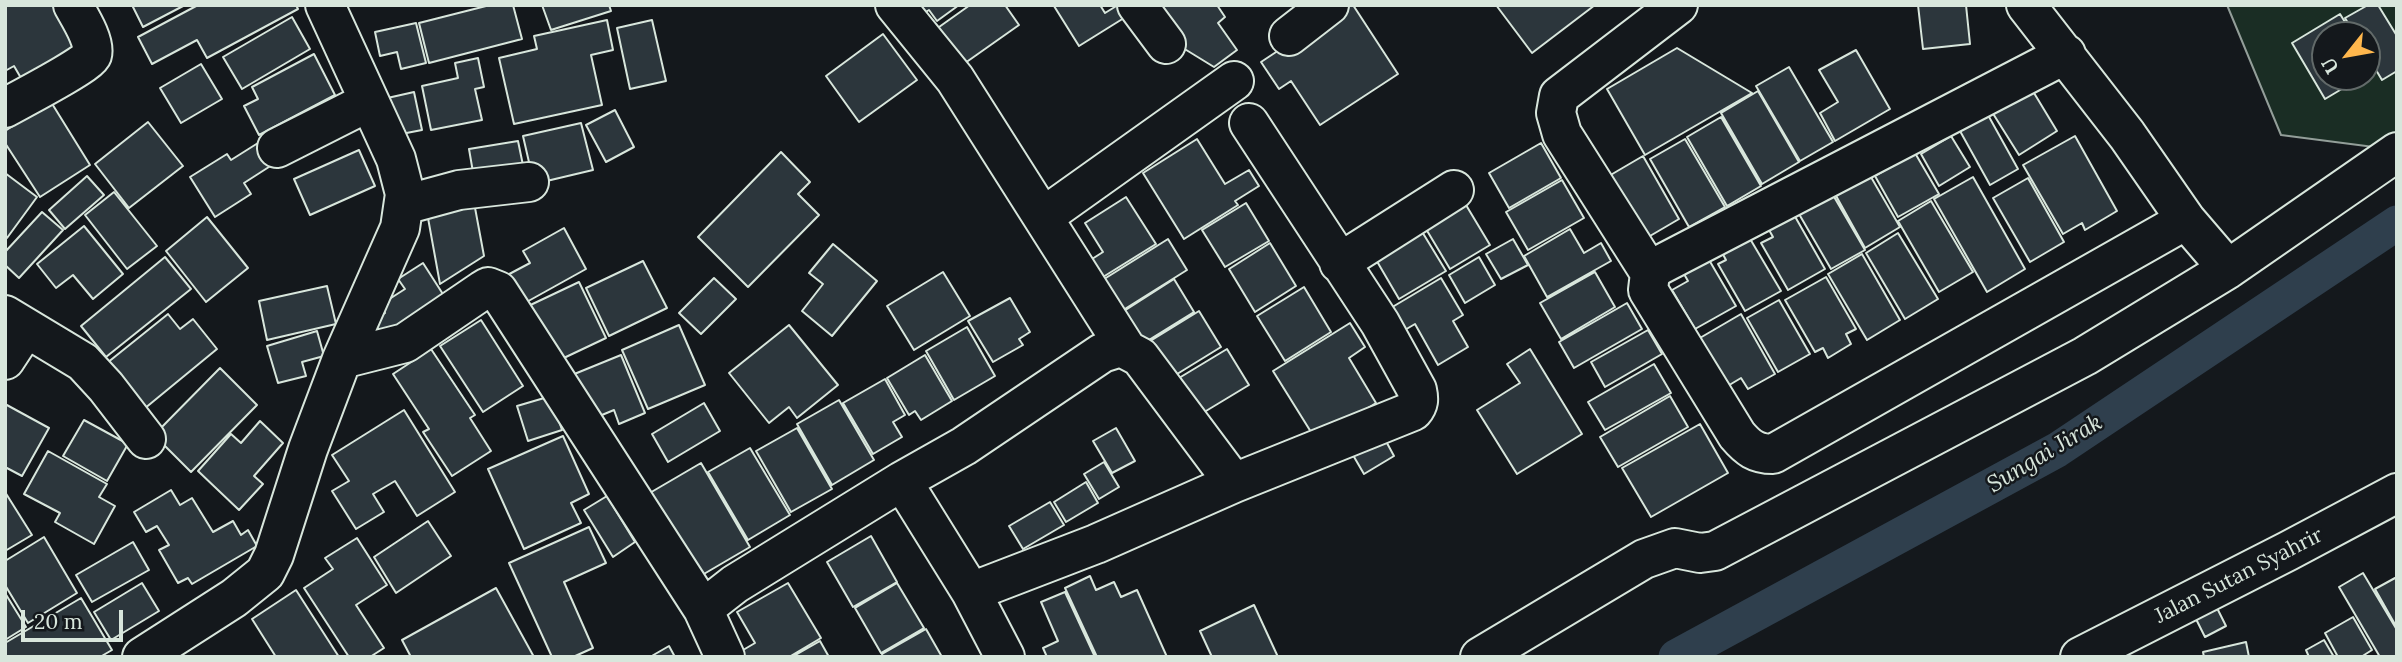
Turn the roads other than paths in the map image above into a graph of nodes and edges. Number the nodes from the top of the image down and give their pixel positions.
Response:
1 (73, 5) edge
2 (325, 5) edge
3 (895, 5) edge
4 (1137, 5) edge
5 (1329, 5) edge
6 (1678, 5) edge
7 (2026, 5) edge
8 (1289, 36) dead end
9 (1166, 44) dead end
10 (2066, 54) junction
11 (1234, 81) dead end
12 (368, 103) junction
13 (5, 108) edge
14 (1249, 123) dead end
15 (277, 148) dead end
16 (2397, 152) edge
17 (529, 182) dead end
18 (1454, 190) dead end
19 (404, 205) junction
20 (1043, 217) junction
21 (2186, 220) junction
22 (1339, 262) junction
23 (2228, 269) junction
24 (1650, 272) junction
25 (15, 321) edge
26 (1127, 350) junction
27 (342, 359) junction
28 (5, 360) edge
29 (146, 439) dead end
30 (902, 481) junction
31 (1234, 483) junction
32 (2397, 493) edge
33 (971, 592) junction
34 (703, 609) junction
35 (142, 657) edge
36 (725, 657) edge
37 (1005, 657) edge
38 (1480, 657) edge
39 (2080, 657) edge

1 - 13 street
2 - 12 street
3 - 20 street
4 - 9 street
5 - 8 street
6 - 24 street
7 - 10 street
10 - 21 street
10 - 24 street
11 - 20 street
12 - 15 street
12 - 19 street
14 - 22 street
16 - 23 street
17 - 19 street
18 - 22 street
19 - 27 street
20 - 26 street
21 - 23 street
21 - 24 street
22 - 31 street
23 - 38 street
25 - 28 street
25 - 29 street
26 - 30 street
26 - 31 street
27 - 34 street
27 - 35 street
30 - 33 street
30 - 34 street
31 - 33 street
32 - 39 street, Jalan Sutan Syahrir
33 - 37 street
34 - 36 street

